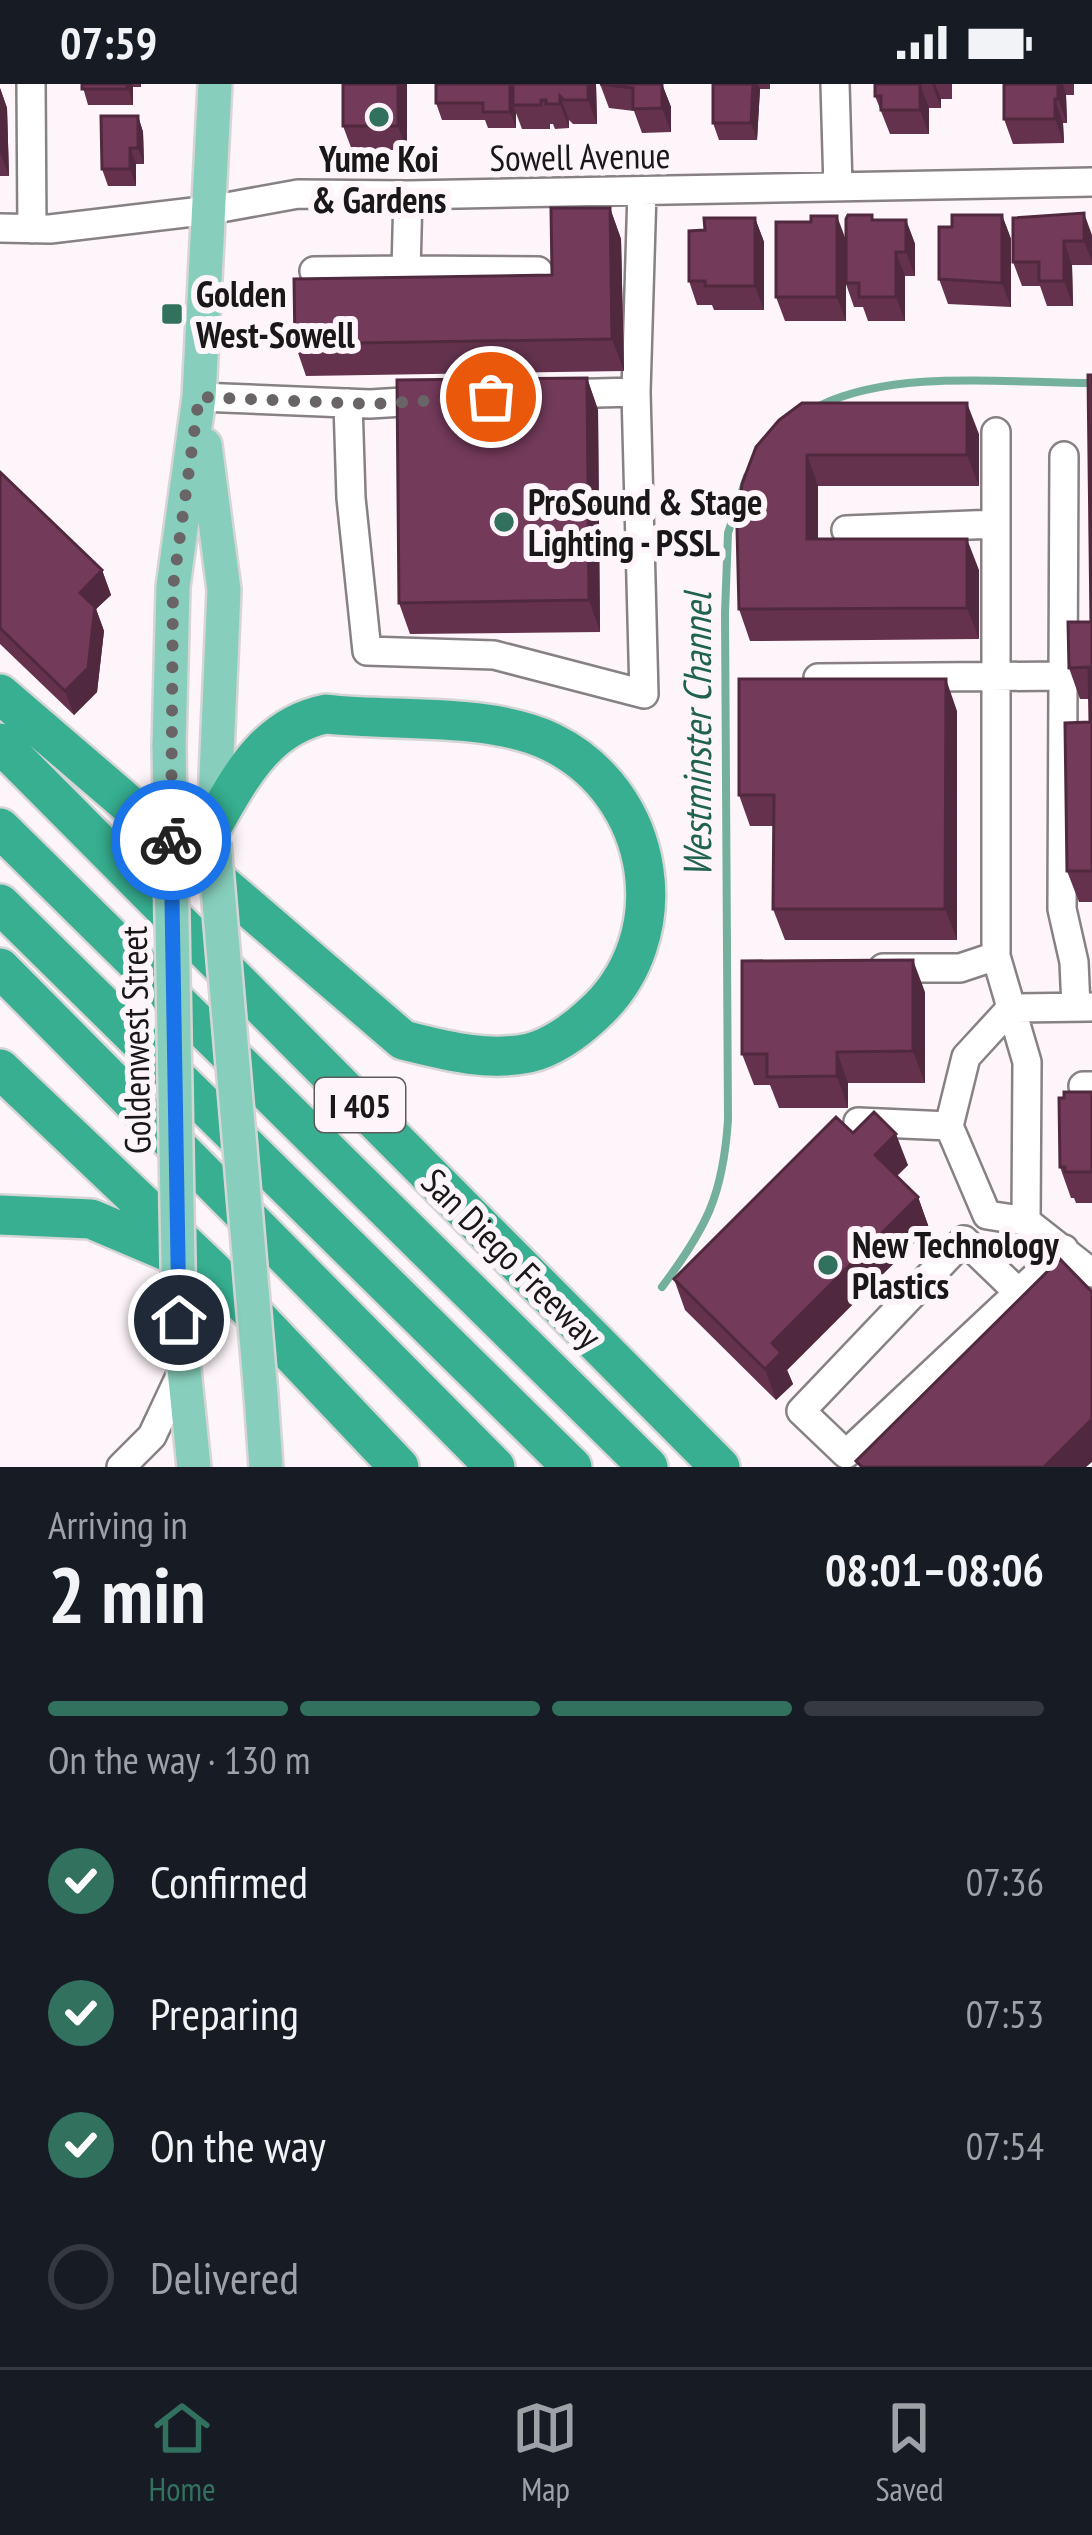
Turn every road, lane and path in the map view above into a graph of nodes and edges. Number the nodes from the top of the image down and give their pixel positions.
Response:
1 (31, 84) edge
2 (215, 84) edge
3 (835, 84) edge
4 (1092, 182) edge
5 (838, 187) junction
6 (642, 191) junction
7 (408, 195) junction
8 (210, 210) junction
9 (0, 228) edge
10 (32, 229) junction
11 (406, 270) junction
12 (314, 271) dead end
13 (538, 271) edge
14 (636, 392) junction
15 (531, 395) edge
16 (199, 397) junction
17 (462, 399) edge
18 (348, 403) junction
19 (996, 432) dead end
20 (1064, 456) dead end
21 (996, 524) junction
22 (846, 530) dead end
23 (1064, 676) junction
24 (818, 678) edge
25 (996, 678) junction
26 (0, 694) edge
27 (0, 743) edge
28 (0, 828) edge
29 (214, 833) junction
30 (0, 904) edge
31 (1081, 945) edge
32 (996, 956) junction
33 (0, 968) edge
34 (850, 968) edge
35 (1011, 1007) junction
36 (1084, 1007) edge
37 (0, 1069) edge
38 (857, 1121) edge
39 (949, 1126) junction
40 (0, 1215) edge
41 (987, 1215) junction
42 (1026, 1221) junction
43 (964, 1240) junction
44 (1064, 1249) junction
45 (213, 1271) junction
46 (1092, 1274) edge
47 (1018, 1292) junction
48 (339, 1308) junction
49 (182, 1372) junction
50 (122, 1467) edge
51 (194, 1467) edge
52 (266, 1467) edge
53 (399, 1467) edge
54 (496, 1467) edge
55 (557, 1467) edge
56 (572, 1467) edge
57 (648, 1467) edge
58 (720, 1467) edge

1 - 10 street
2 - 8 main road, Goldenwest Street
3 - 5 street
4 - 5 street, Sowell Avenue
5 - 6 street, Sowell Avenue
6 - 7 street, Sowell Avenue
6 - 14 street
7 - 8 street, Sowell Avenue
7 - 11 street
8 - 10 street, Sowell Avenue
8 - 16 main road, Goldenwest Street
9 - 10 street, Sowell Avenue
11 - 12 street
11 - 13 street
14 - 15 street
14 - 18 street
16 - 18 street
16 - 29 main road, Goldenwest Street
16 - 49 main road, Goldenwest Street, bridge
17 - 18 street
19 - 21 street
20 - 23 street
21 - 22 street
21 - 25 street
23 - 25 street
23 - 31 street
24 - 25 street
25 - 32 street
26 - 29 highway
27 - 58 highway, San Diego Freeway / I 405
28 - 57 highway
29 - 52 main road, Goldenwest Street, bridge
30 - 56 highway
31 - 36 street
32 - 34 street
32 - 35 street
33 - 48 highway
35 - 36 street
35 - 39 street
35 - 42 street
37 - 45 highway
38 - 39 street
39 - 41 street
40 - 45 highway
41 - 42 street
41 - 43 street
42 - 44 street
43 - 47 street
43 - 47 street
44 - 46 street
44 - 47 street
45 - 53 highway
48 - 54 highway
48 - 55 highway
49 - 50 street
49 - 51 main road, Goldenwest Street

